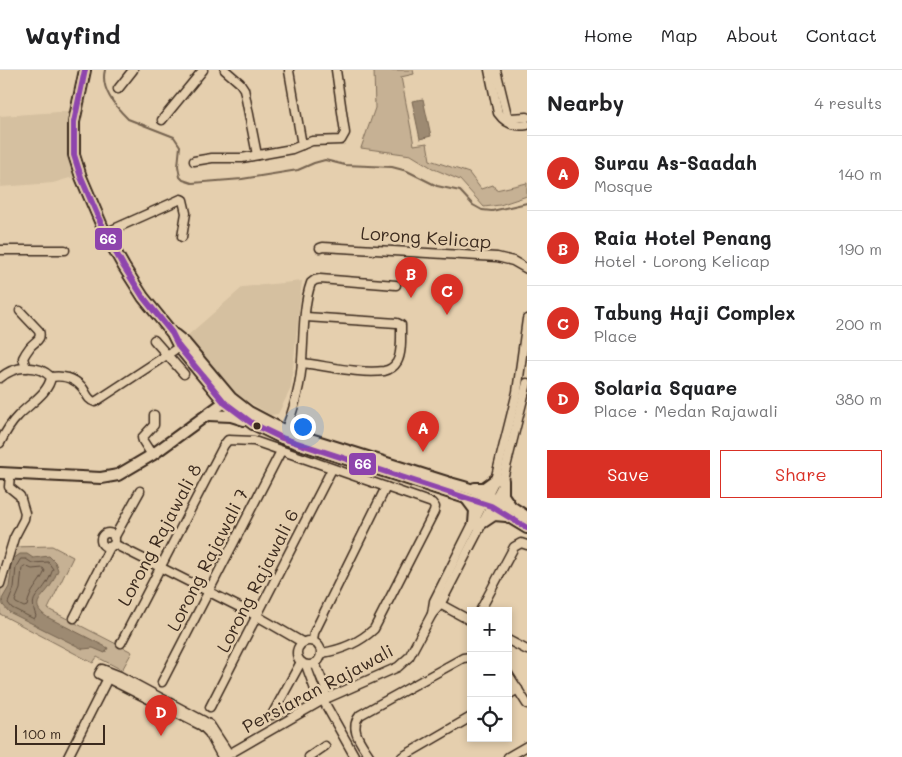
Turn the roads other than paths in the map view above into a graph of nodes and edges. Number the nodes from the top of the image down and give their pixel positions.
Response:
1 (85, 70) edge
2 (133, 70) edge
3 (203, 70) edge
4 (225, 70) edge
5 (336, 70) edge
6 (488, 70) edge
7 (496, 70) edge
8 (288, 71) dead end
9 (118, 89) dead end
10 (527, 117) edge
11 (162, 120) dead end
12 (527, 125) edge
13 (302, 145) junction
14 (257, 155) junction
15 (194, 161) dead end
16 (105, 233) junction
17 (182, 237) dead end
18 (320, 248) dead end
19 (0, 250) edge
20 (65, 250) dead end
21 (527, 269) edge
22 (396, 285) dead end
23 (20, 311) dead end
24 (306, 317) junction
25 (527, 319) edge
26 (172, 333) junction
27 (154, 340) dead end
28 (179, 346) junction
29 (167, 354) junction
30 (302, 363) junction
31 (26, 368) junction
32 (184, 374) dead end
33 (51, 377) junction
34 (0, 378) edge
35 (527, 383) edge
36 (228, 400) junction
37 (154, 415) dead end
38 (208, 415) junction
39 (253, 424) junction
40 (285, 430) junction
41 (0, 443) edge
42 (281, 450) junction
43 (152, 455) junction
44 (332, 469) junction
45 (5, 474) edge
46 (499, 480) junction
47 (386, 487) junction
48 (472, 488) junction
49 (140, 491) dead end
50 (466, 498) junction
51 (490, 500) junction
52 (511, 512) junction
53 (527, 516) edge
54 (478, 524) junction
55 (527, 528) edge
56 (113, 543) junction
57 (527, 545) edge
58 (160, 567) junction
59 (0, 584) edge
60 (208, 591) junction
61 (437, 603) junction
62 (482, 607) edge
63 (257, 616) junction
64 (74, 618) dead end
65 (467, 619) edge
66 (313, 641) junction
67 (302, 642) junction
68 (512, 642) edge
69 (121, 643) dead end
70 (527, 650) edge
71 (322, 653) junction
72 (467, 657) edge
73 (303, 663) junction
74 (315, 663) junction
75 (101, 671) dead end
76 (110, 675) junction
77 (512, 680) edge
78 (162, 682) dead end
79 (518, 689) junction
80 (512, 693) edge
81 (323, 700) junction
82 (527, 704) edge
83 (210, 708) dead end
84 (272, 715) dead end
85 (467, 719) edge
86 (325, 746) dead end
87 (527, 746) edge
88 (225, 756) edge
89 (311, 756) edge
90 (68, 757) edge
91 (355, 757) edge
92 (370, 757) edge
93 (402, 757) edge
94 (508, 757) edge

1 - 16 main road
2 - 9 street
3 - 11 street
4 - 14 street
5 - 13 street
6 - 12 street
7 - 10 street
8 - 13 street
13 - 14 street
14 - 15 street
16 - 17 street
16 - 26 main road
18 - 21 street, Lorong Kelicap
19 - 20 street
22 - 24 street
23 - 31 street
24 - 30 street
24 - 30 street
25 - 46 street
26 - 28 main road
26 - 36 main road
27 - 29 street
28 - 29 street
28 - 36 main road
29 - 32 street
29 - 33 street
30 - 40 street
31 - 33 street
31 - 34 street
33 - 41 street
35 - 46 street
36 - 38 main road
36 - 39 main road
36 - 40 main road
37 - 43 street
38 - 39 main road
38 - 43 main road
39 - 40 main road
40 - 48 main road
40 - 50 main road
42 - 44 street
42 - 58 street, Lorong Rajawali 8
42 - 60 street, Lorong Rajawali 7
43 - 45 main road
44 - 47 street
44 - 63 street, Lorong Rajawali 6
45 - 59 street
46 - 48 main road
46 - 51 street, Persiaran Rajawali
46 - 52 main road
47 - 66 street
47 - 71 street
48 - 51 main road
49 - 56 street
50 - 51 main road
50 - 54 main road
51 - 52 main road
51 - 54 street, Persiaran Rajawali
52 - 53 main road
52 - 54 main road
52 - 55 main road
54 - 61 street, Persiaran Rajawali
56 - 58 street
56 - 64 street
57 - 62 street
58 - 60 street
58 - 69 street, Lorong Rajawali 8
60 - 63 street
60 - 78 street, Lorong Rajawali 7
61 - 65 street
61 - 81 street, Persiaran Rajawali
63 - 67 street
63 - 83 street, Lorong Rajawali 6
66 - 67 street
66 - 71 street
67 - 73 street
68 - 70 street
71 - 74 street
72 - 92 street
73 - 74 street
73 - 81 street
73 - 84 street
74 - 81 street
75 - 76 street
76 - 88 street
76 - 90 street
77 - 79 street
79 - 80 street
79 - 82 street
81 - 88 street, Persiaran Rajawali
81 - 91 street
85 - 93 street
86 - 89 street
87 - 94 street

